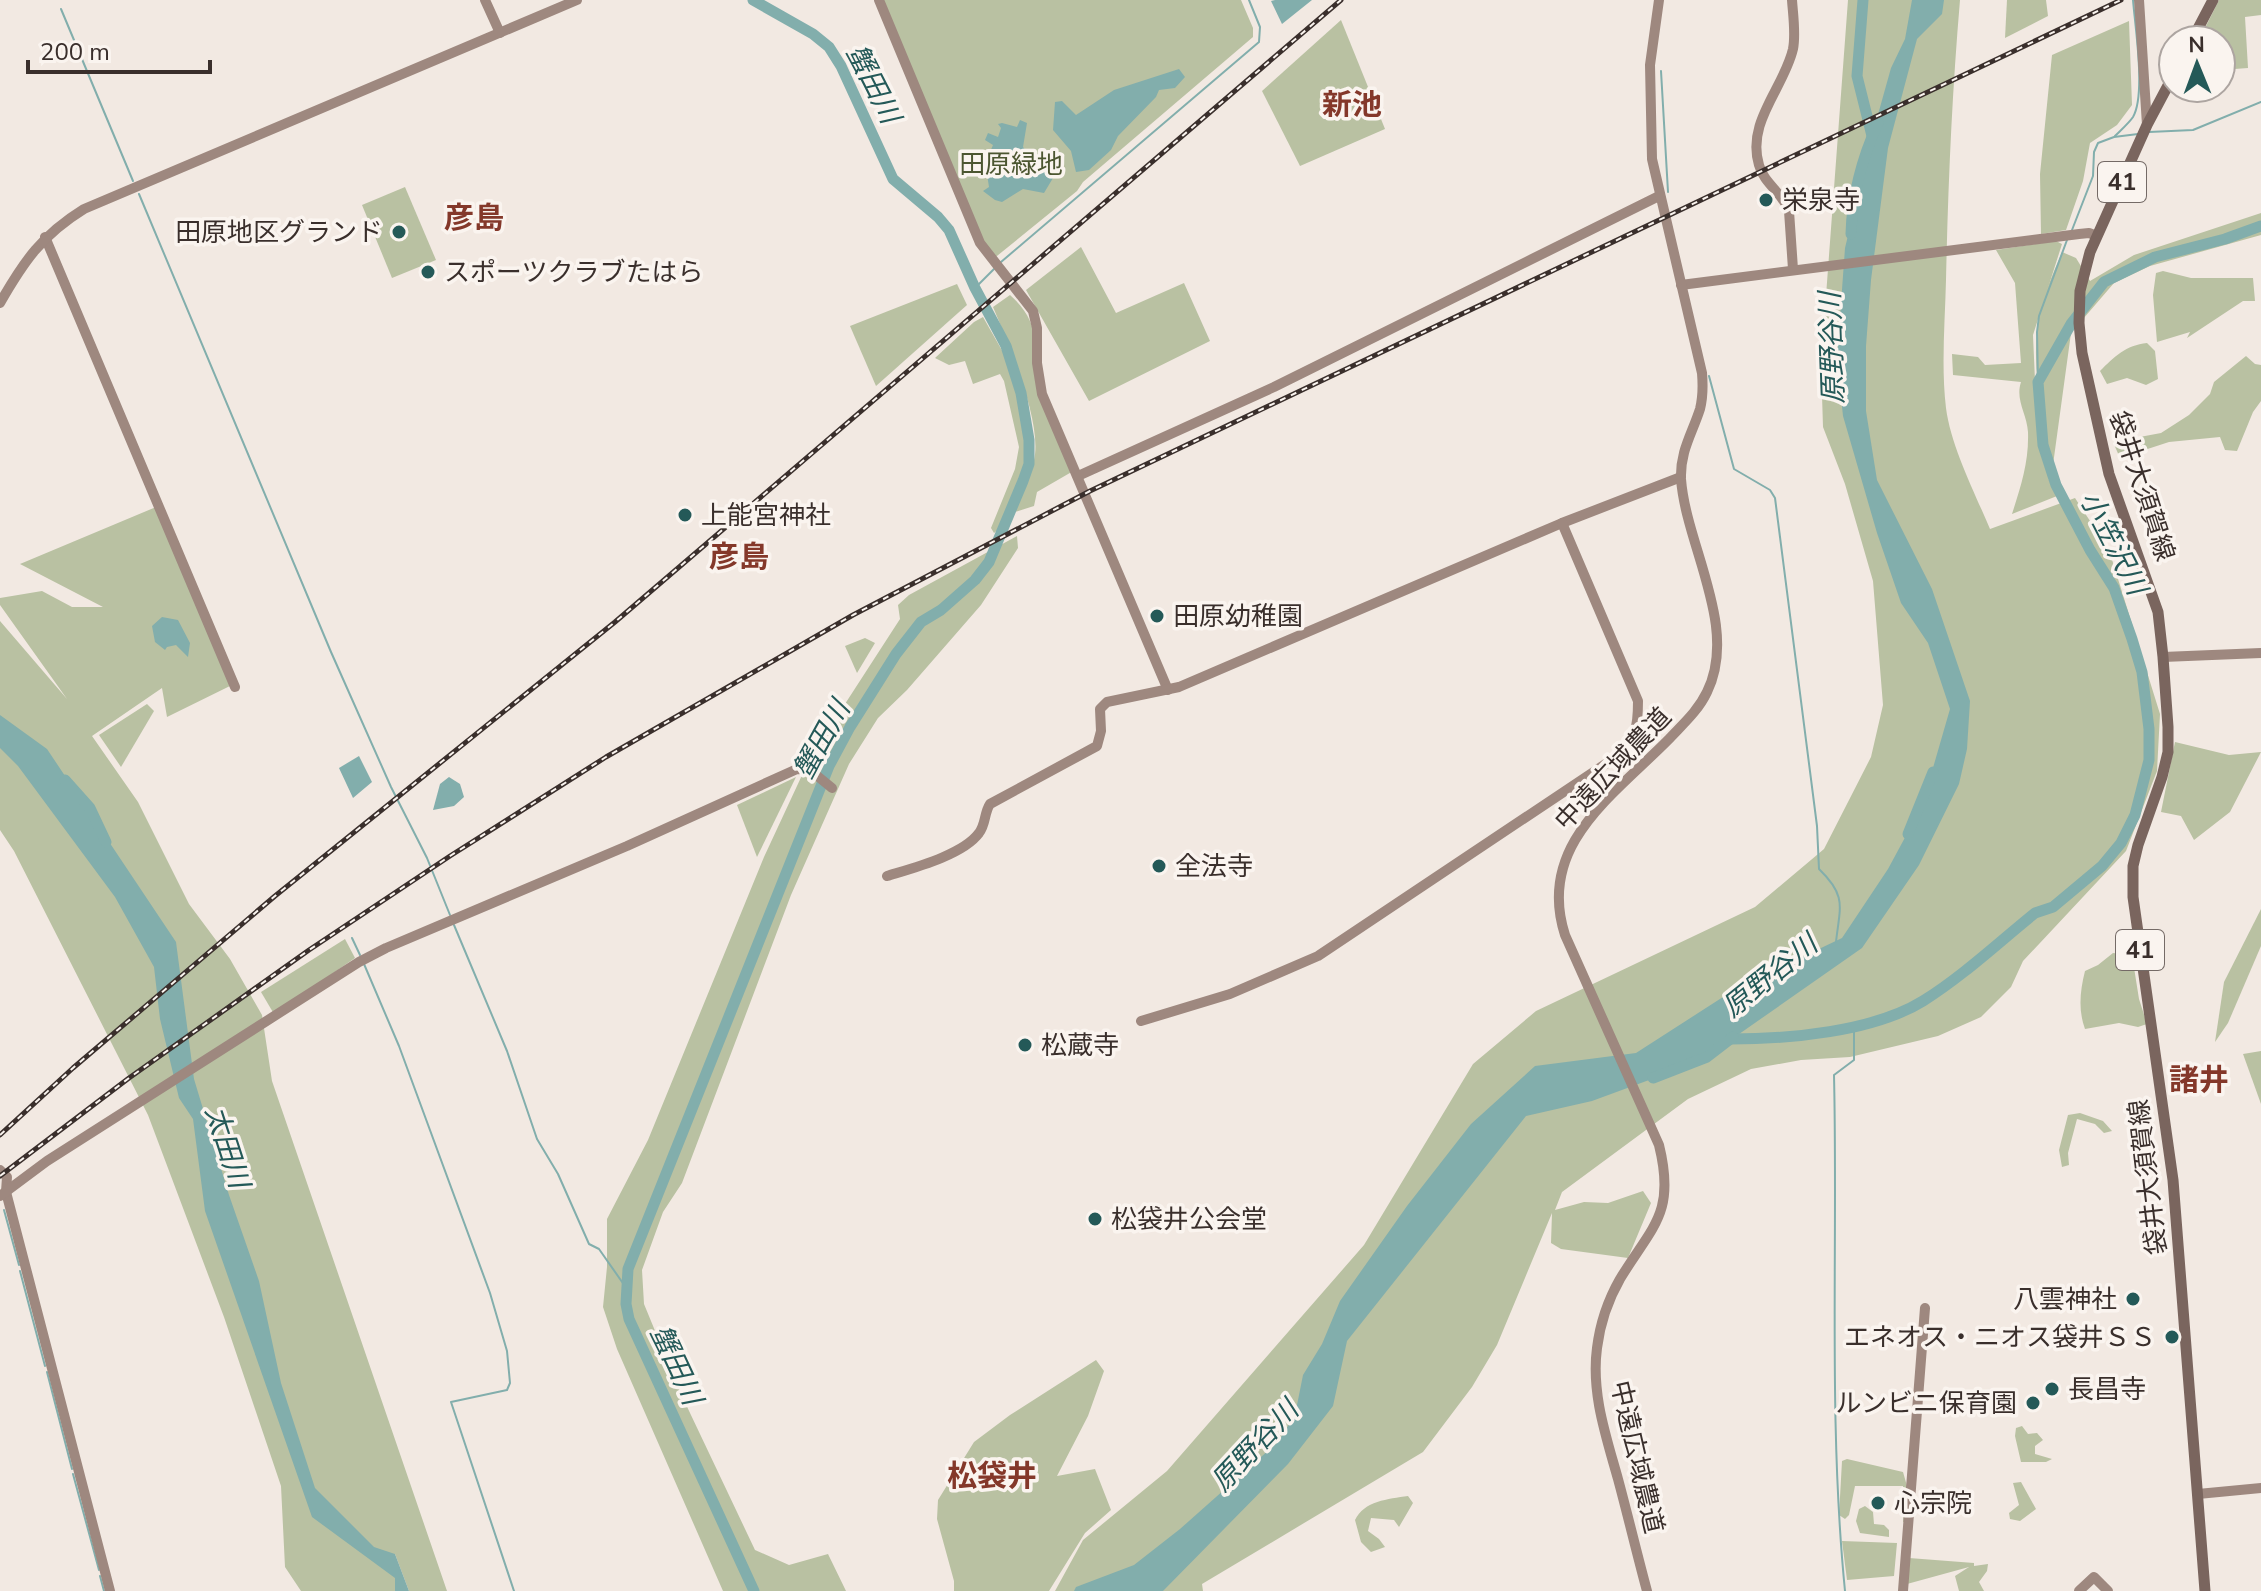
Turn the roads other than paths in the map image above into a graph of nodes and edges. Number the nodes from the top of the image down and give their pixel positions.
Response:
1 (485, 0) edge
2 (577, 0) edge
3 (879, 0) edge
4 (1659, 0) edge
5 (1792, 0) edge
6 (2139, 0) edge
7 (2213, 0) edge
8 (2200, 24) edge
9 (500, 33) junction
10 (2145, 80) junction
11 (2157, 94) edge
12 (2158, 104) edge
13 (2147, 125) junction
14 (1659, 196) junction
15 (2097, 236) junction
16 (45, 237) junction
17 (1793, 269) junction
18 (1681, 285) junction
19 (0, 303) edge
20 (1078, 476) junction
21 (1681, 477) junction
22 (1562, 523) junction
23 (2261, 653) edge
24 (2163, 657) junction
25 (235, 687) dead end
26 (1168, 690) junction
27 (832, 788) dead end
28 (887, 876) dead end
29 (1141, 1021) dead end
30 (3, 1174) edge
31 (25, 1179) junction
32 (3, 1194) edge
33 (1925, 1308) dead end
34 (2261, 1488) edge
35 (2198, 1494) junction
36 (110, 1591) edge
37 (1647, 1591) edge
38 (1903, 1591) edge
39 (2079, 1591) edge
40 (2108, 1591) edge
41 (2205, 1591) edge

1 - 9 street
2 - 9 street
3 - 20 street
4 - 14 street, 中遠広域農道
5 - 17 street
6 - 10 street
7 - 8 main road
9 - 16 street
10 - 11 street
10 - 13 street
12 - 13 main road, 袋井大須賀線 / 41
13 - 15 main road, 袋井大須賀線 / 41
14 - 18 street, 中遠広域農道
14 - 20 street
15 - 17 street
15 - 24 main road, 袋井大須賀線 / 41
16 - 19 street
16 - 25 street
17 - 18 street
18 - 21 street, 中遠広域農道
20 - 26 street
21 - 22 street
21 - 37 street, 中遠広域農道
22 - 26 street
22 - 29 street
23 - 24 street
24 - 35 main road, 袋井大須賀線 / 41
26 - 28 street
27 - 31 street
30 - 31 street
30 - 32 street
31 - 32 street
32 - 36 street
33 - 38 street
34 - 35 street
35 - 41 main road, 袋井大須賀線 / 41
39 - 40 street

